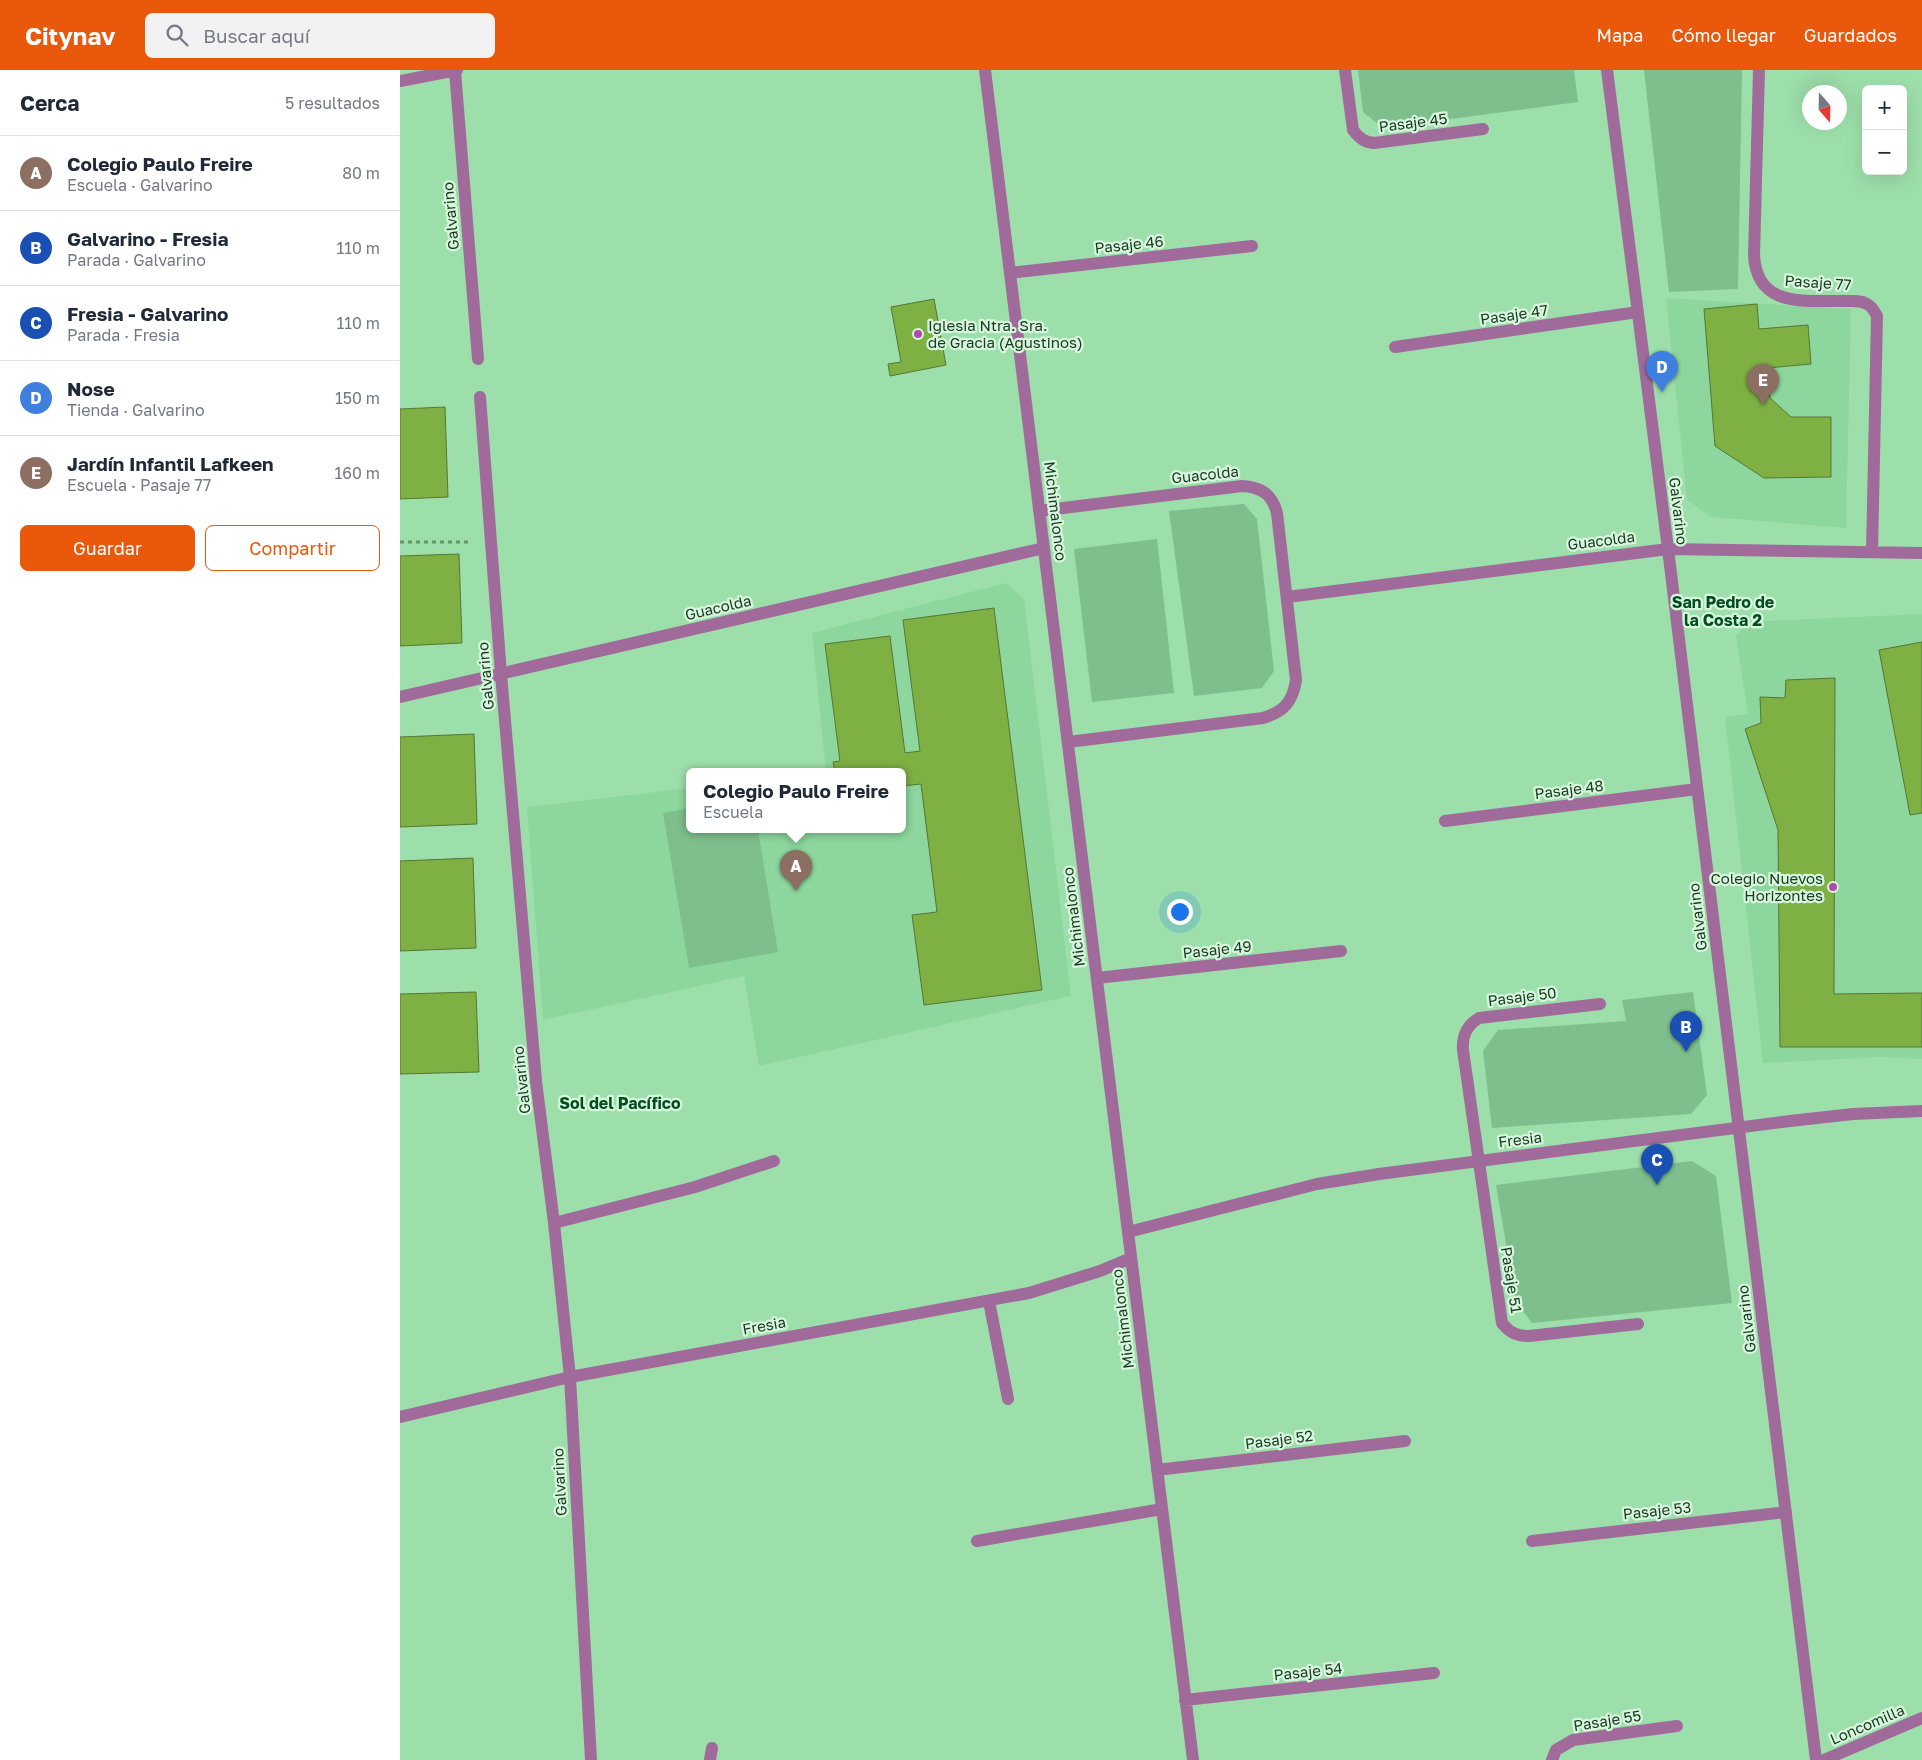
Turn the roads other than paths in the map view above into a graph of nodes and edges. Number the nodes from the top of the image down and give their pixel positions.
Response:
1 (456, 70) edge
2 (985, 70) edge
3 (1345, 70) edge
4 (1607, 70) edge
5 (1759, 70) edge
6 (400, 81) edge
7 (1483, 129) dead end
8 (1252, 246) dead end
9 (1010, 274) junction
10 (1638, 312) junction
11 (1395, 347) dead end
12 (478, 359) dead end
13 (480, 397) dead end
14 (1039, 511) junction
15 (1044, 548) junction
16 (1668, 549) junction
17 (1872, 552) junction
18 (1922, 553) edge
19 (1287, 597) junction
20 (501, 674) junction
21 (400, 697) edge
22 (1068, 742) junction
23 (1697, 789) junction
24 (1445, 820) dead end
25 (1341, 951) dead end
26 (1097, 978) junction
27 (1600, 1004) dead end
28 (1922, 1111) edge
29 (1738, 1127) junction
30 (1478, 1160) junction
31 (774, 1161) dead end
32 (554, 1223) junction
33 (1128, 1232) junction
34 (1131, 1258) junction
35 (989, 1301) junction
36 (1638, 1324) dead end
37 (570, 1377) junction
38 (1008, 1399) dead end
39 (400, 1417) edge
40 (1405, 1440) dead end
41 (1157, 1470) junction
42 (1162, 1509) junction
43 (1786, 1512) junction
44 (977, 1541) dead end
45 (1532, 1541) dead end
46 (1434, 1673) dead end
47 (1185, 1700) junction
48 (1922, 1718) edge
49 (1677, 1726) dead end
50 (591, 1760) edge
51 (1192, 1760) edge
52 (1552, 1760) edge
53 (1816, 1760) edge
54 (1824, 1760) edge

1 - 6 street
1 - 12 street, Galvarino
2 - 9 street, Michimalonco
3 - 7 street, Pasaje 45
4 - 10 street, Galvarino
5 - 17 street, Pasaje 77
8 - 9 street, Pasaje 46
9 - 14 street, Michimalonco
10 - 11 street, Pasaje 47
10 - 16 street, Galvarino
13 - 20 street, Galvarino
14 - 15 street, Michimalonco
14 - 19 street, Guacolda
15 - 20 street, Guacolda
15 - 22 street, Michimalonco
16 - 17 street, Guacolda
16 - 19 street, Guacolda
16 - 23 street, Galvarino
17 - 18 street, Guacolda
19 - 22 street, Guacolda
20 - 21 street, Guacolda
20 - 32 street, Galvarino
22 - 26 street, Michimalonco
23 - 24 street, Pasaje 48
23 - 29 street, Galvarino
25 - 26 street, Pasaje 49
26 - 33 street, Michimalonco
27 - 30 street, Pasaje 50
28 - 29 street, Fresia
29 - 30 street, Fresia
29 - 43 street, Galvarino
30 - 33 street, Fresia
30 - 36 street, Pasaje 51
31 - 32 street
32 - 37 street, Galvarino
33 - 34 street, Michimalonco
34 - 35 street, Fresia
34 - 41 street, Michimalonco
35 - 37 street, Fresia
35 - 38 street
37 - 39 street, Fresia
37 - 50 street, Galvarino
40 - 41 street, Pasaje 52
41 - 42 street, Michimalonco
42 - 44 street
42 - 47 street, Michimalonco
43 - 45 street, Pasaje 53
43 - 53 street, Galvarino
46 - 47 street, Pasaje 54
47 - 51 street, Michimalonco
48 - 54 street, Loncomilla
49 - 52 street, Pasaje 55

